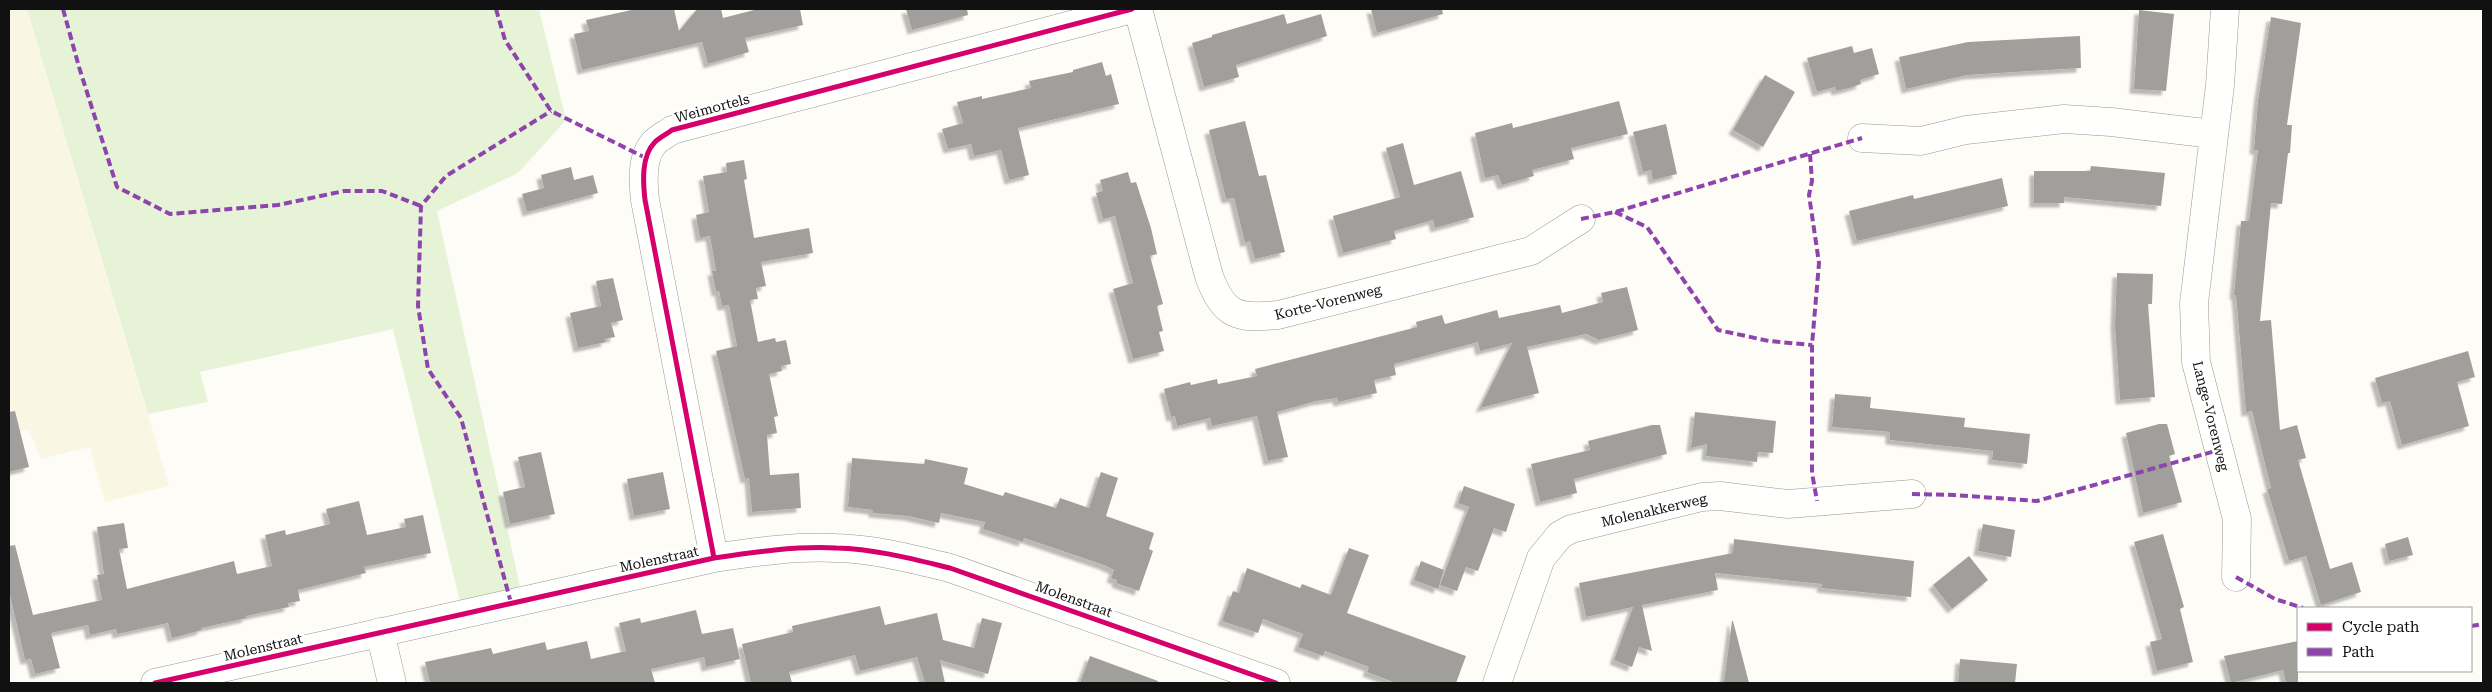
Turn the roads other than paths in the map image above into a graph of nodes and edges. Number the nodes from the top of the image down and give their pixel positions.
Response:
1 (1132, 9) edge
2 (1138, 9) edge
3 (2225, 9) edge
4 (2214, 134) junction
5 (1862, 138) dead end
6 (1582, 220) dead end
7 (1912, 494) dead end
8 (714, 558) junction
9 (2236, 577) dead end
10 (380, 632) junction
11 (155, 683) edge
12 (392, 683) edge
13 (1276, 683) edge
14 (1498, 683) edge

1 - 8 street, Weimortels
2 - 6 street, Korte-Vorenweg
3 - 4 street, Lange-Vorenweg
4 - 5 street
4 - 9 street, Lange-Vorenweg
7 - 14 street, Molenakkerweg
8 - 10 street, Molenstraat
8 - 13 street, Molenstraat
10 - 11 street, Molenstraat
10 - 12 street

